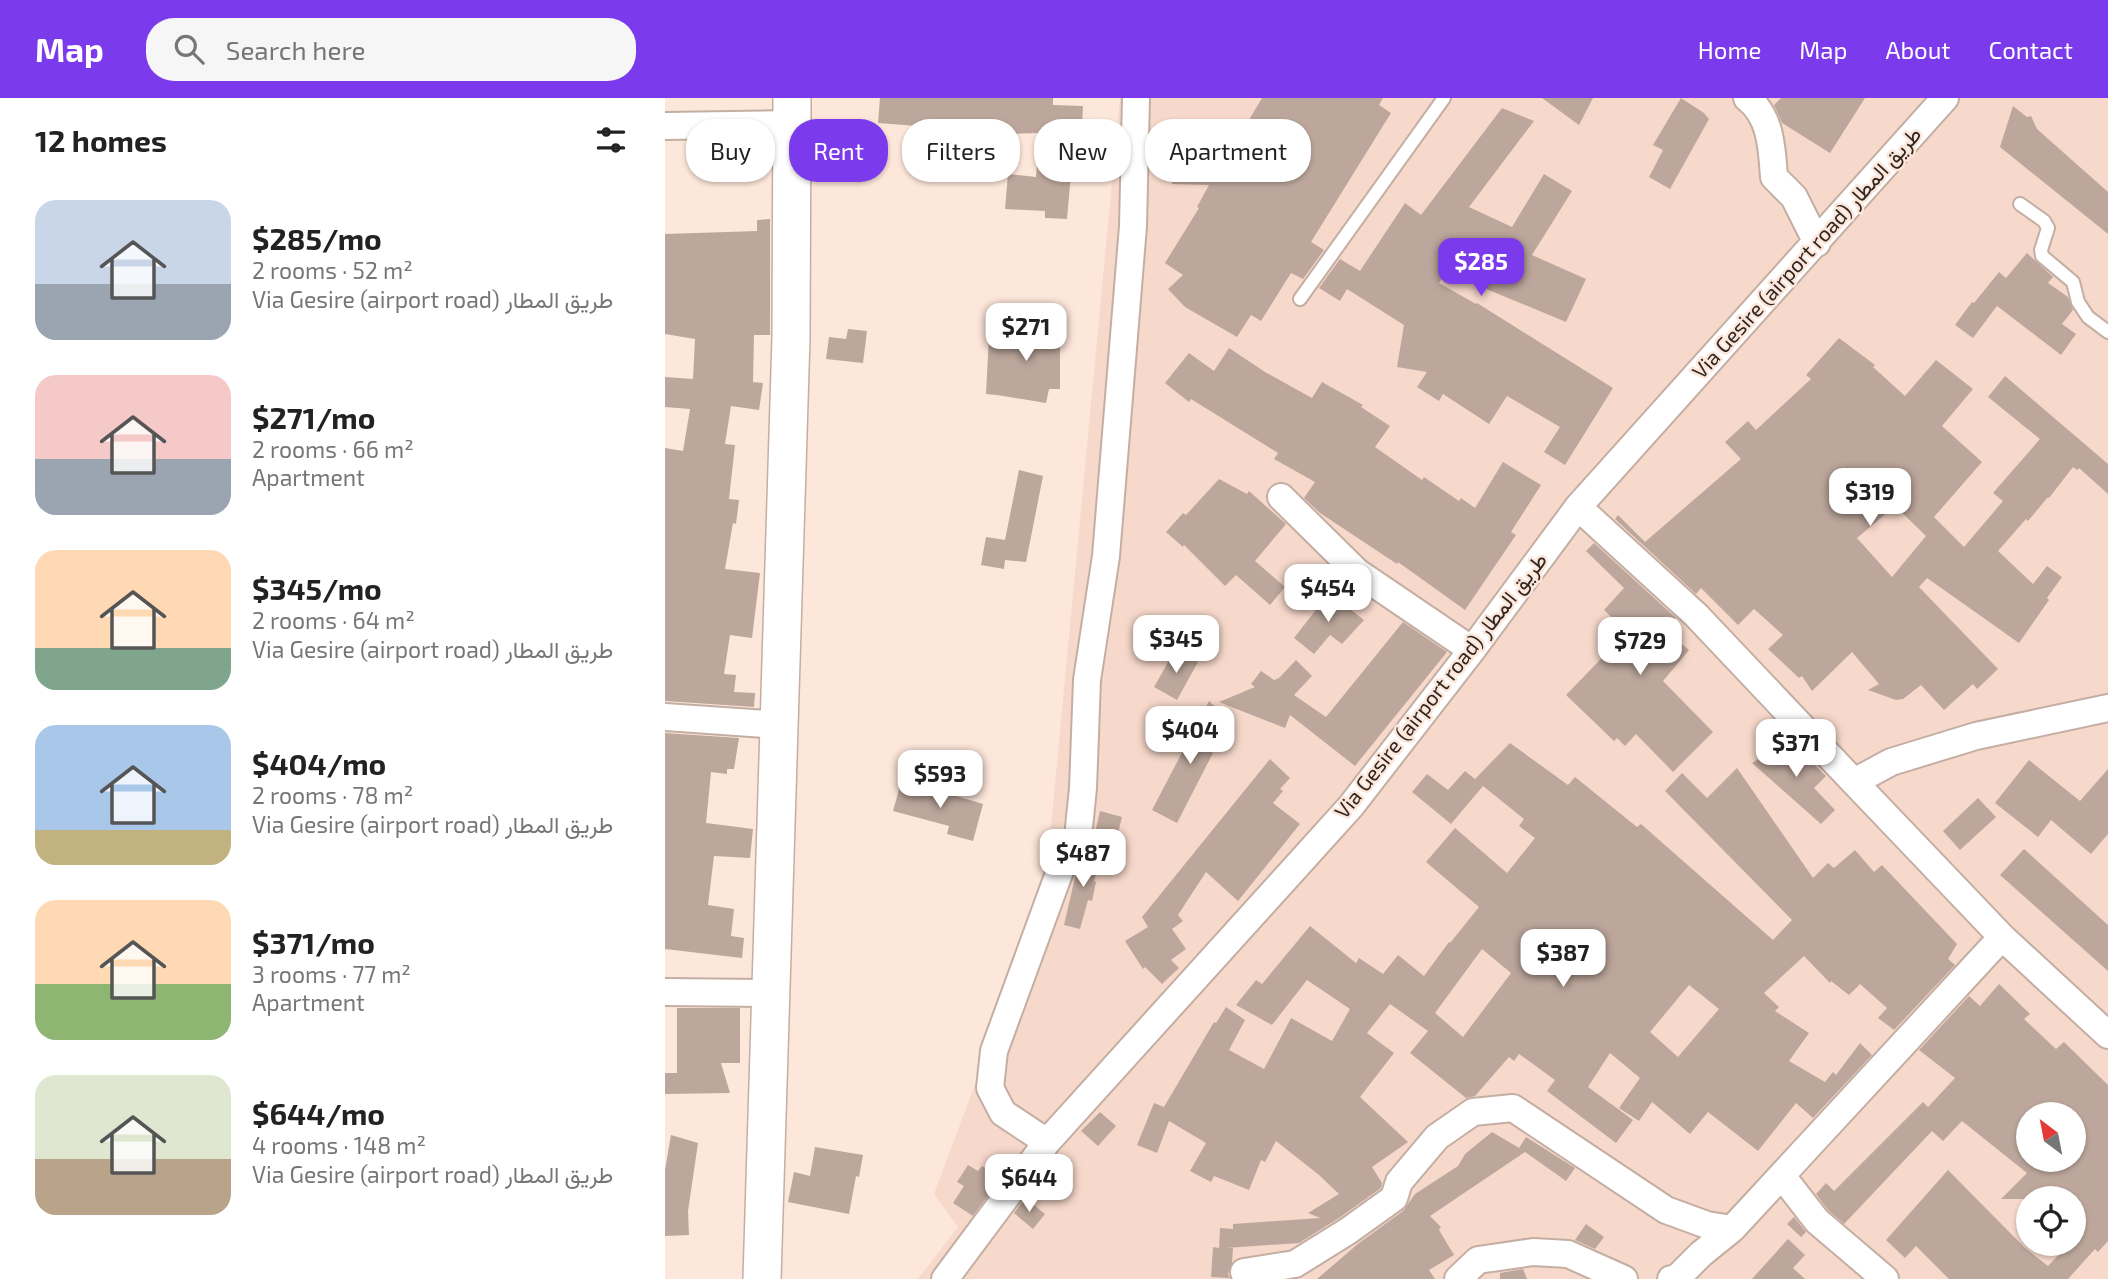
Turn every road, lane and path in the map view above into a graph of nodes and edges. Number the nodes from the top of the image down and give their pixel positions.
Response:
1 (1136, 98) edge
2 (1444, 98) edge
3 (1747, 98) edge
4 (1945, 98) edge
5 (792, 111) edge
6 (665, 126) edge
7 (2020, 204) dead end
8 (1817, 243) junction
9 (1300, 299) dead end
10 (2108, 332) edge
11 (1281, 497) dead end
12 (1578, 507) junction
13 (1472, 650) junction
14 (2108, 708) edge
15 (665, 717) edge
16 (780, 725) junction
17 (1854, 782) junction
18 (2002, 937) junction
19 (665, 992) edge
20 (771, 993) junction
21 (2108, 1035) edge
22 (1047, 1142) junction
23 (1781, 1176) junction
24 (1733, 1229) junction
25 (1244, 1272) dead end
26 (762, 1279) edge
27 (945, 1279) edge
28 (1458, 1279) edge
29 (1624, 1279) edge
30 (1671, 1279) edge
31 (1885, 1279) edge

1 - 22 street
2 - 9 lane
3 - 8 street
4 - 8 street, Via Gesire (airport road) طريق المطار
5 - 6 street
5 - 16 main road
7 - 10 lane
8 - 12 street, Via Gesire (airport road) طريق المطار
11 - 13 street
12 - 13 street, Via Gesire (airport road) طريق المطار
12 - 17 street
13 - 22 street, Via Gesire (airport road) طريق المطار
14 - 17 street
15 - 16 street
16 - 20 main road
17 - 18 street
18 - 21 street
18 - 23 street
19 - 20 street
20 - 26 main road
22 - 27 street, Via Gesire (airport road) طريق المطار
23 - 24 street
23 - 31 street
24 - 25 street
24 - 30 street
28 - 29 street

